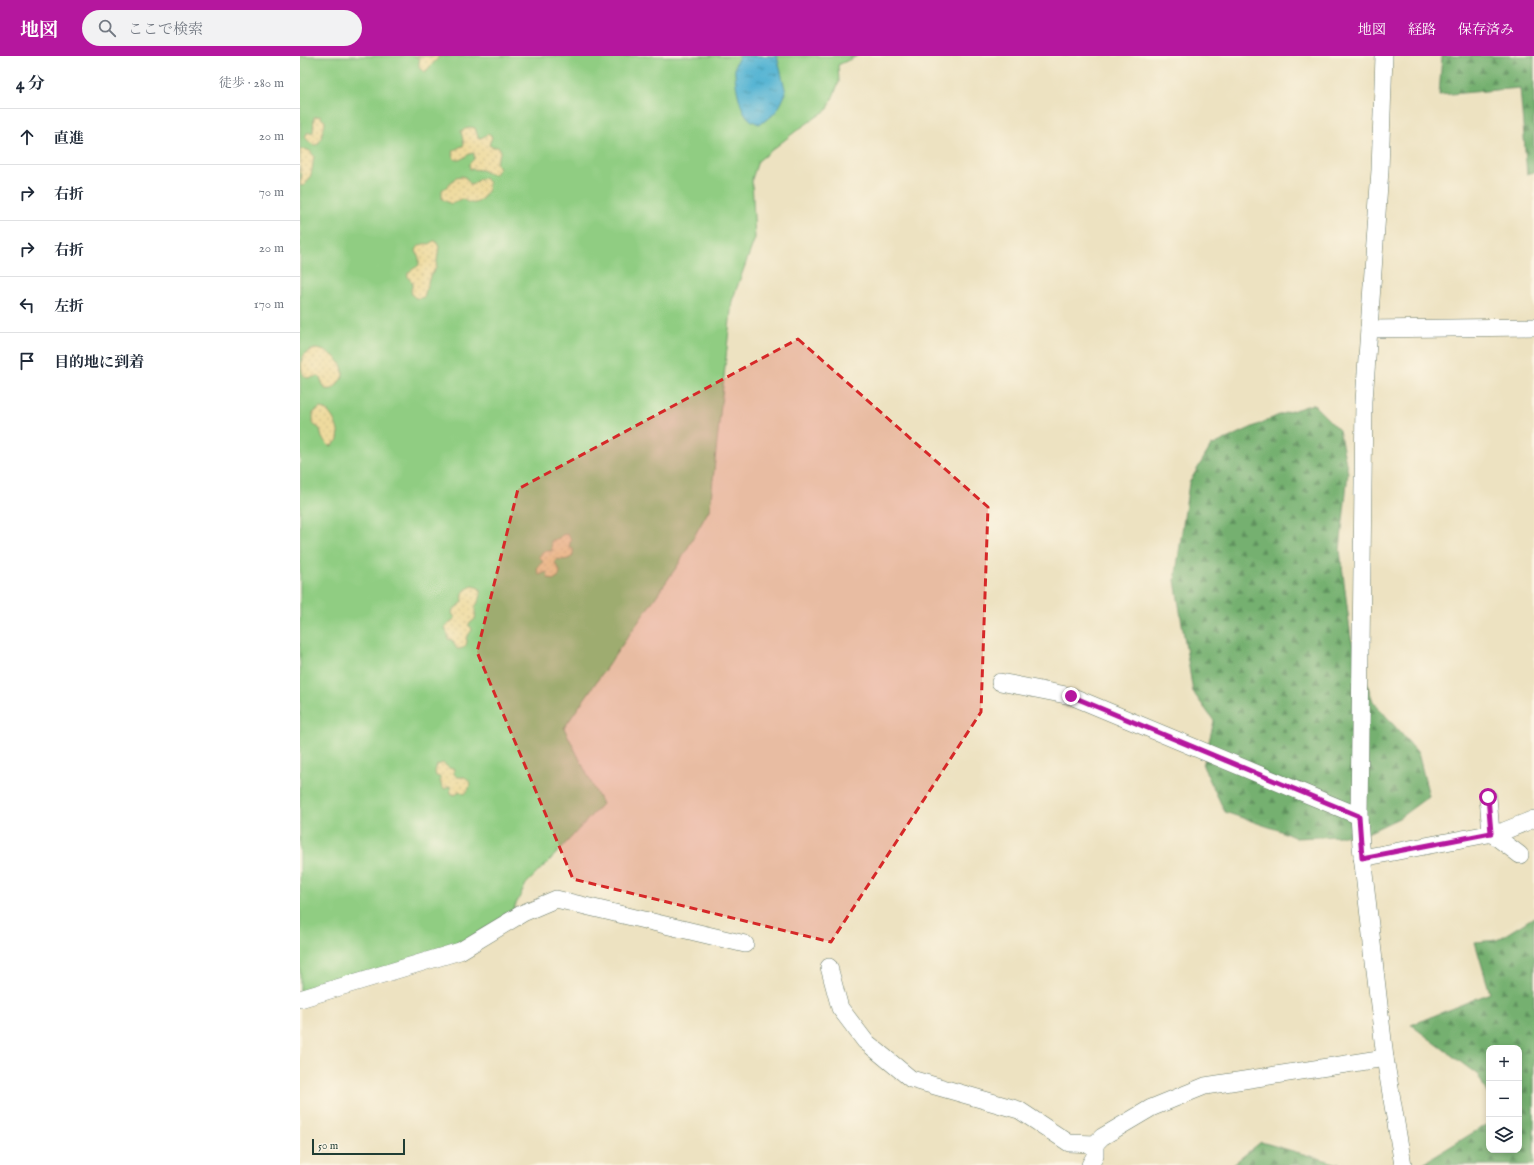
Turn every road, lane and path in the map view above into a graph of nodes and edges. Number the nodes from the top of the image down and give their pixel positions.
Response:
1 (1384, 56) edge
2 (1534, 327) edge
3 (1369, 329) junction
4 (1000, 682) dead end
5 (1488, 797) dead end
6 (1359, 816) junction
7 (1534, 819) edge
8 (1491, 833) junction
9 (1520, 855) dead end
10 (1362, 858) junction
11 (745, 944) dead end
12 (829, 967) dead end
13 (300, 999) edge
14 (1385, 1058) junction
15 (1095, 1144) junction
16 (1090, 1165) edge
17 (1403, 1165) edge

1 - 3 street
2 - 3 street
3 - 6 street
4 - 6 street
5 - 8 street
6 - 10 street
7 - 8 street
8 - 9 street
8 - 10 street
10 - 14 street
11 - 13 street
12 - 15 street
14 - 15 street
14 - 17 street
15 - 16 street

